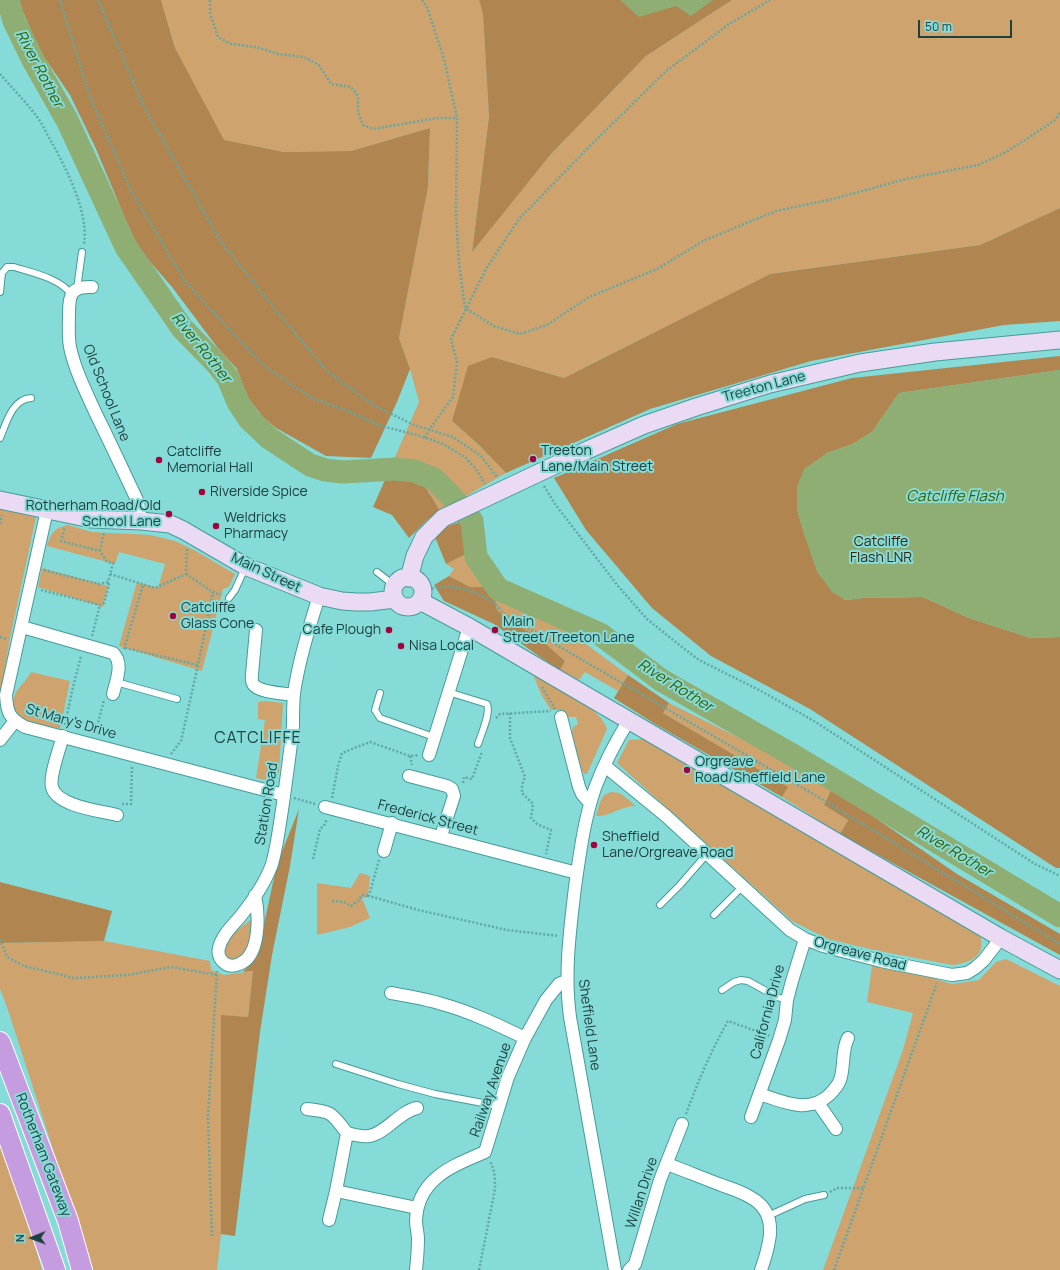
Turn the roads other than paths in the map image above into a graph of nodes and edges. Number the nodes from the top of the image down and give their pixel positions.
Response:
1 (82, 252) road end
2 (92, 287) dead end
3 (74, 291) junction
4 (0, 292) edge
5 (1060, 340) edge
6 (31, 398) dead end
7 (0, 438) edge
8 (0, 500) edge
9 (47, 510) junction
10 (141, 521) junction
11 (245, 566) junction
12 (377, 572) dead end
13 (400, 588) junction
14 (319, 596) junction
15 (422, 597) junction
16 (229, 598) road end
17 (469, 626) junction
18 (22, 627) junction
19 (256, 630) dead end
20 (111, 692) joint
21 (448, 692) junction
22 (380, 693) dead end
23 (294, 695) junction
24 (178, 699) dead end
25 (561, 717) dead end
26 (629, 720) junction
27 (15, 722) junction
28 (63, 736) junction
29 (434, 737) junction
30 (0, 740) edge
31 (478, 744) dead end
32 (428, 755) dead end
33 (605, 766) junction
34 (409, 776) dead end
35 (284, 795) junction
36 (590, 803) junction
37 (327, 807) road end
38 (117, 815) road end
39 (392, 823) junction
40 (441, 836) junction
41 (384, 851) road end
42 (707, 854) junction
43 (577, 873) junction
44 (742, 887) junction
45 (255, 895) junction
46 (660, 905) dead end
47 (714, 915) dead end
48 (1001, 938) junction
49 (805, 939) junction
50 (1060, 970) edge
51 (566, 981) junction
52 (722, 990) dead end
53 (391, 993) dead end
54 (787, 1000) junction
55 (525, 1038) junction
56 (848, 1038) dead end
57 (0, 1042) edge
58 (336, 1064) dead end
59 (760, 1094) junction
60 (818, 1103) junction
61 (499, 1106) junction
62 (417, 1108) dead end
63 (308, 1109) dead end
64 (0, 1114) edge
65 (752, 1117) dead end
66 (682, 1124) road end
67 (836, 1129) dead end
68 (347, 1133) junction
69 (667, 1164) junction
70 (336, 1191) junction
71 (824, 1195) road end
72 (417, 1208) junction
73 (768, 1216) junction
74 (329, 1220) dead end
75 (55, 1270) edge
76 (82, 1270) edge
77 (416, 1270) edge
78 (615, 1270) edge
79 (629, 1270) edge
80 (761, 1270) edge

1 - 3 lane
2 - 3 street
3 - 4 lane
3 - 10 street, Old School Lane
5 - 13 main road, Treeton Lane
6 - 7 lane
8 - 9 main road, Main Street
9 - 10 main road, Main Street
9 - 18 street, St Mary's Drive
10 - 11 main road, Main Street
11 - 14 main road, Main Street
11 - 16 lane
12 - 13 lane
13 - 14 main road, Main Street
13 - 15 main road
13 - 15 main road
14 - 23 street, Station Road
15 - 17 main road
17 - 21 street
17 - 26 main road
18 - 20 street
18 - 27 street, St Mary's Drive
19 - 23 street
20 - 24 lane
21 - 29 street
21 - 31 lane
22 - 29 lane
23 - 35 street, Station Road
25 - 36 street
26 - 33 street, Sheffield Lane
26 - 48 main road
27 - 28 street, St Mary's Drive
27 - 30 street
28 - 35 street, St Mary's Drive
28 - 38 street
29 - 32 street
33 - 36 street, Sheffield Lane
33 - 42 street, Orgreave Road
34 - 40 street
35 - 45 street, Station Road
36 - 43 street, Sheffield Lane
37 - 39 street, Frederick Street
39 - 40 street, Frederick Street
39 - 41 street
40 - 43 street, Frederick Street
42 - 44 street, Orgreave Road
42 - 46 lane
43 - 51 street, Sheffield Lane
44 - 47 lane
44 - 49 street, Orgreave Road
45 - 45 street, Station Road
48 - 49 street, Orgreave Road
48 - 50 main road
49 - 54 street, California Drive
51 - 55 street, Railway Avenue
51 - 78 street, Sheffield Lane
52 - 54 lane
53 - 55 street, Railway Avenue
54 - 59 street, California Drive
55 - 61 street, Railway Avenue
56 - 60 street
57 - 76 highway, Rotherham Gateway
58 - 61 lane
59 - 60 street
59 - 65 street, California Drive
60 - 67 street
61 - 72 street, Railway Avenue
62 - 68 street
63 - 68 street
64 - 75 highway, Rotherham Gateway
66 - 69 street, Willan Drive
68 - 70 street
69 - 73 street
69 - 79 street, Willan Drive
70 - 72 street
70 - 74 street
71 - 73 lane
72 - 77 street
73 - 80 street

